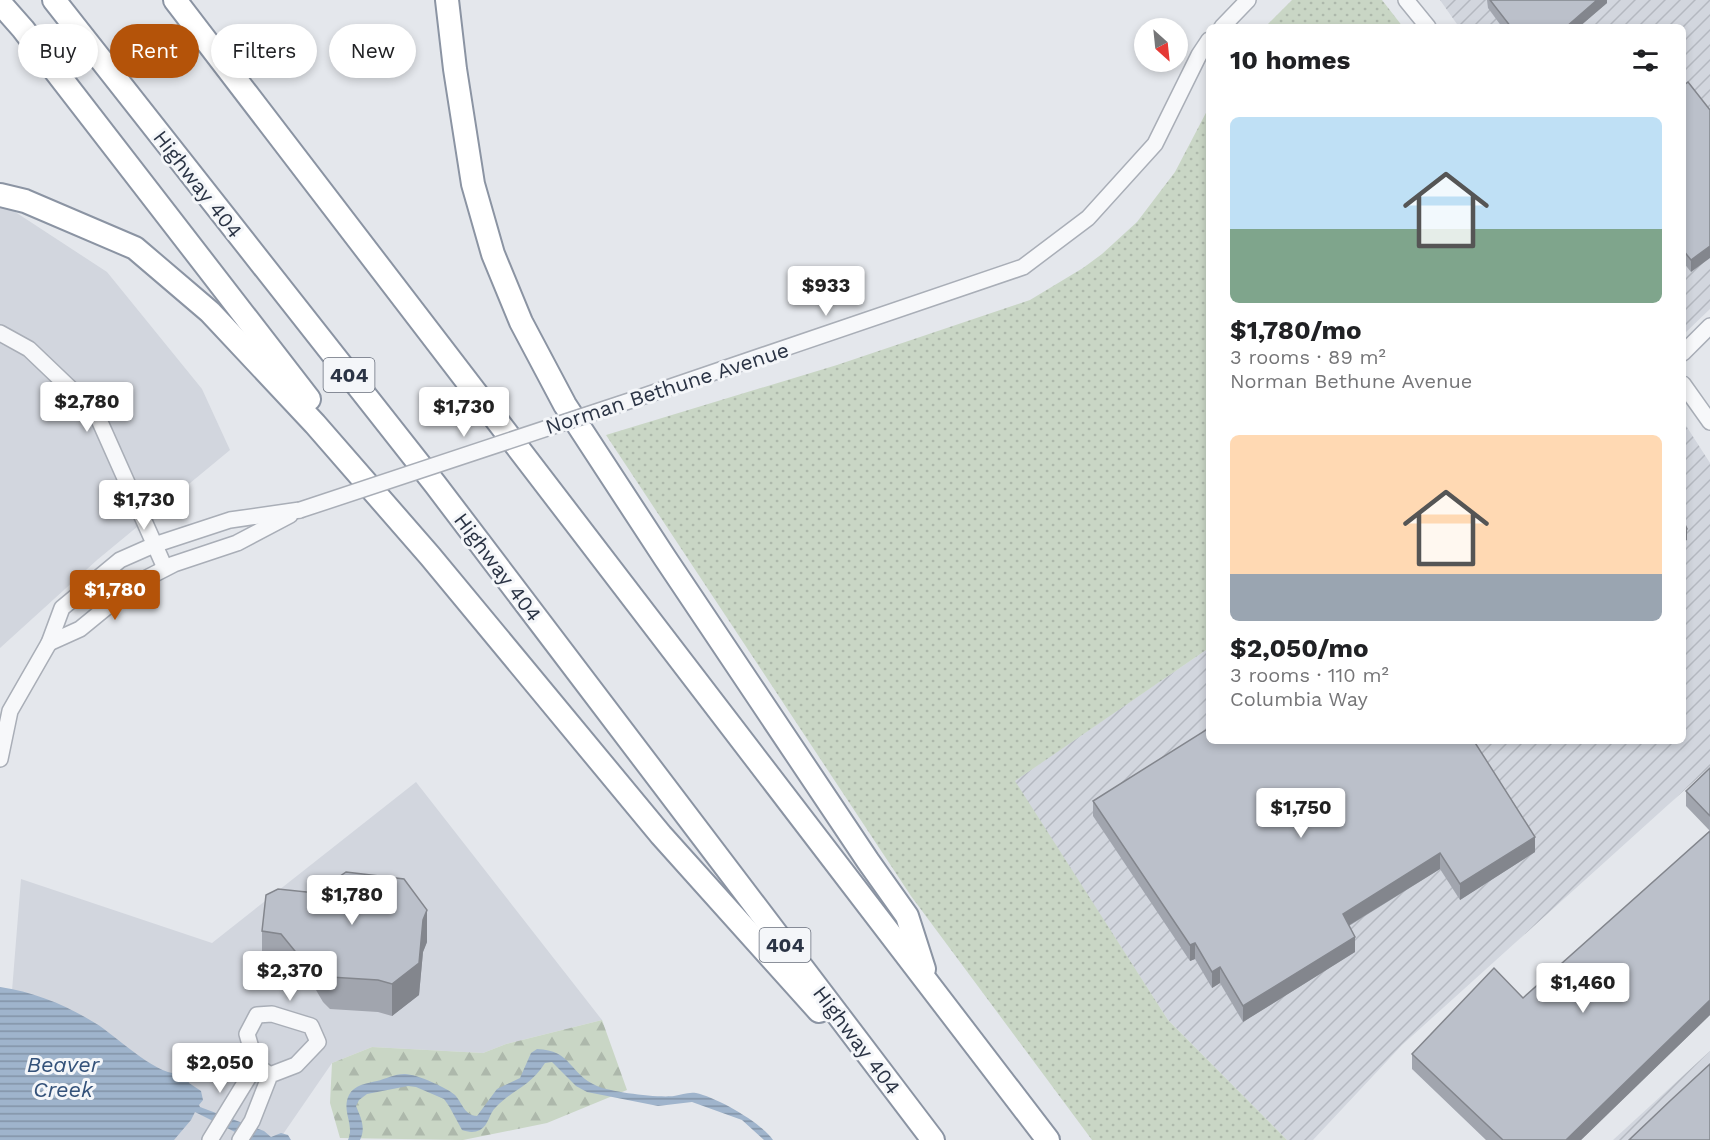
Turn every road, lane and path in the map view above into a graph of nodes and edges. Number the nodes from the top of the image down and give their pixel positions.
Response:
1 (54, 0) edge
2 (447, 0) edge
3 (1248, 0) edge
4 (1406, 0) edge
5 (0, 3) edge
6 (179, 4) edge
7 (1225, 24) edge
8 (1426, 24) edge
9 (1206, 44) edge
10 (0, 195) edge
11 (1710, 326) edge
12 (0, 333) edge
13 (1686, 350) edge
14 (1686, 388) edge
15 (1710, 422) edge
16 (300, 510) junction
17 (154, 544) junction
18 (430, 556) junction
19 (165, 568) junction
20 (49, 643) junction
21 (0, 759) edge
22 (929, 984) junction
23 (256, 1065) junction
24 (270, 1075) junction
25 (932, 1139) edge
26 (210, 1140) edge
27 (240, 1140) edge
28 (1048, 1140) edge

1 - 25 highway, Highway 404 / 404
2 - 22 highway
3 - 7 street
4 - 8 street
5 - 18 highway
6 - 22 highway
9 - 16 street, Norman Bethune Avenue, bridge
10 - 18 highway
11 - 13 street
12 - 17 street
14 - 15 street
16 - 17 street, Norman Bethune Avenue
16 - 19 street, Norman Bethune Avenue
17 - 19 street
17 - 20 street, Norman Bethune Avenue
18 - 25 highway
19 - 20 street, Norman Bethune Avenue
20 - 21 street, Norman Bethune Avenue
22 - 28 highway
23 - 24 street
23 - 24 street
23 - 26 street
24 - 27 street

